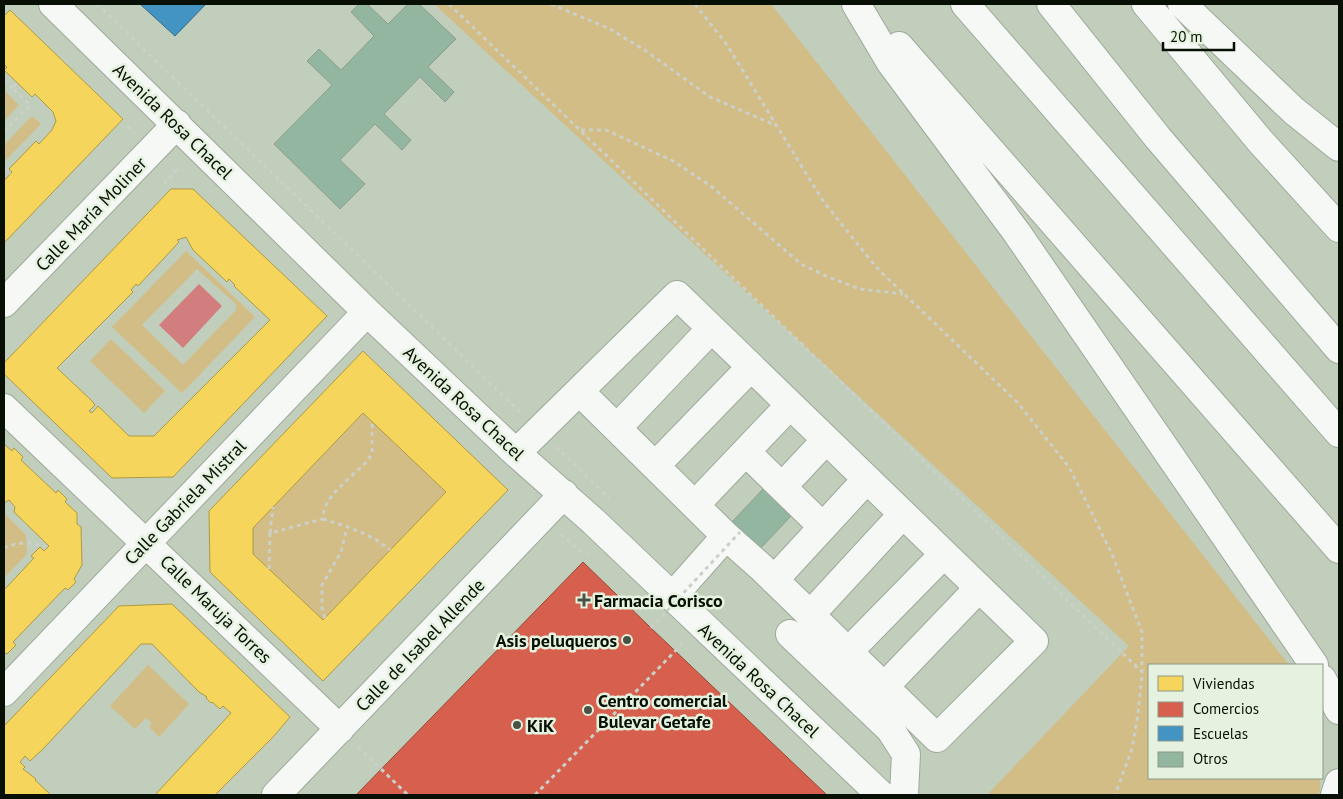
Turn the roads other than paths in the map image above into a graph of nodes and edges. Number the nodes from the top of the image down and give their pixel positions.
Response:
1 (53, 4) edge
2 (856, 4) edge
3 (862, 4) edge
4 (965, 4) edge
5 (1051, 4) edge
6 (1146, 4) edge
7 (1182, 4) edge
8 (177, 124) junction
9 (1339, 147) edge
10 (1339, 228) edge
11 (4, 303) edge
12 (367, 312) junction
13 (712, 329) junction
14 (1339, 349) edge
15 (751, 367) junction
16 (578, 391) junction
17 (790, 405) junction
18 (4, 408) edge
19 (617, 428) junction
20 (1339, 433) edge
21 (826, 440) junction
22 (746, 452) junction
23 (516, 453) junction
24 (655, 466) junction
25 (867, 479) junction
26 (782, 487) junction
27 (564, 494) junction
28 (695, 506) junction
29 (903, 514) junction
30 (823, 527) junction
31 (733, 534) junction
32 (146, 543) junction
33 (1339, 549) edge
34 (944, 554) junction
35 (774, 580) junction
36 (979, 588) junction
37 (672, 596) junction
38 (810, 615) junction
39 (790, 634) dead end
40 (848, 652) junction
41 (1313, 664) edge
42 (1323, 681) edge
43 (884, 686) junction
44 (4, 692) edge
45 (1339, 710) edge
46 (340, 729) junction
47 (1339, 783) edge
48 (276, 795) edge
49 (881, 795) edge
50 (904, 795) edge
51 (1335, 795) edge

1 - 8 main road, Avenida Rosa Chacel
2 - 41 main road
3 - 33 main road
4 - 20 main road
5 - 14 main road
6 - 10 main road
7 - 9 main road
8 - 11 main road, Calle María Moliner
8 - 12 main road, Avenida Rosa Chacel
12 - 23 main road, Avenida Rosa Chacel
12 - 32 main road, Calle Gabriela Mistral
13 - 15 main road
13 - 16 main road
13 - 19 main road
15 - 17 main road
15 - 24 main road
16 - 19 main road
16 - 23 main road
17 - 21 main road
17 - 22 main road
18 - 32 main road, Calle Maruja Torres
19 - 24 main road
21 - 25 main road
21 - 26 main road
22 - 26 main road
22 - 28 main road
23 - 27 main road, Avenida Rosa Chacel
24 - 28 main road
25 - 29 main road
25 - 30 main road
26 - 30 main road
27 - 37 main road, Avenida Rosa Chacel
27 - 46 main road, Calle de Isabel Allende
28 - 31 main road
29 - 34 main road
29 - 38 main road
30 - 35 main road
31 - 35 main road
31 - 37 main road
32 - 44 main road, Calle Gabriela Mistral
32 - 46 main road, Calle Maruja Torres
34 - 36 main road
34 - 40 main road
35 - 38 main road
36 - 43 main road
36 - 43 main road
37 - 49 main road, Avenida Rosa Chacel
38 - 40 main road
39 - 50 main road
40 - 43 main road
42 - 45 main road
46 - 48 main road, Calle de Isabel Allende
47 - 51 main road

